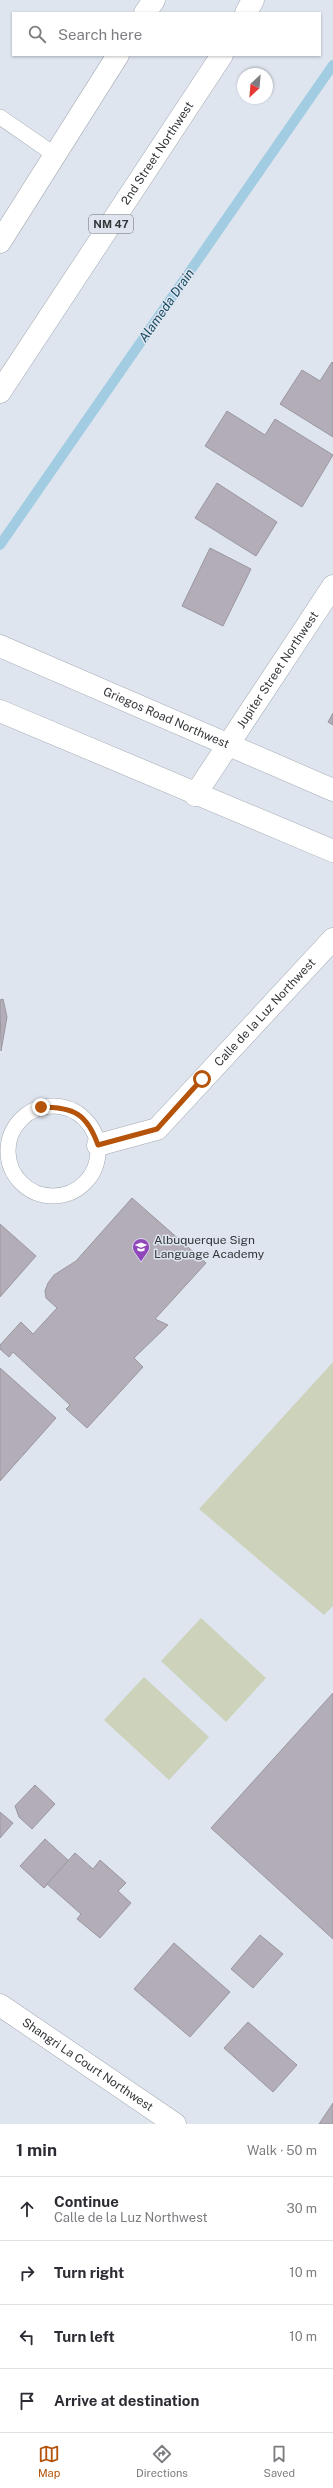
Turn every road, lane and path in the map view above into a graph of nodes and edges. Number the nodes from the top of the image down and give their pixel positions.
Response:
1 (154, 0) edge
2 (253, 0) edge
3 (146, 12) edge
4 (247, 12) edge
5 (117, 56) edge
6 (221, 56) edge
7 (0, 117) edge
8 (55, 155) junction
9 (0, 242) edge
10 (0, 392) edge
11 (333, 586) edge
12 (0, 646) edge
13 (0, 711) edge
14 (228, 744) junction
15 (333, 790) edge
16 (195, 794) junction
17 (333, 851) edge
18 (333, 940) edge
19 (98, 1145) junction
20 (0, 2004) edge
21 (175, 2124) edge

1 - 3 main road
2 - 4 main road
5 - 8 main road
6 - 10 main road, 2nd Street Northwest / NM 47
7 - 8 lane
8 - 9 main road
11 - 14 main road, Jupiter Street Northwest
12 - 14 main road, Griegos Road Northwest
13 - 16 main road
14 - 15 main road, Griegos Road Northwest
14 - 16 main road, Jupiter Street Northwest
16 - 17 main road
18 - 19 main road, Calle de la Luz Northwest
19 - 19 lane
20 - 21 main road, Shangri La Court Northwest

